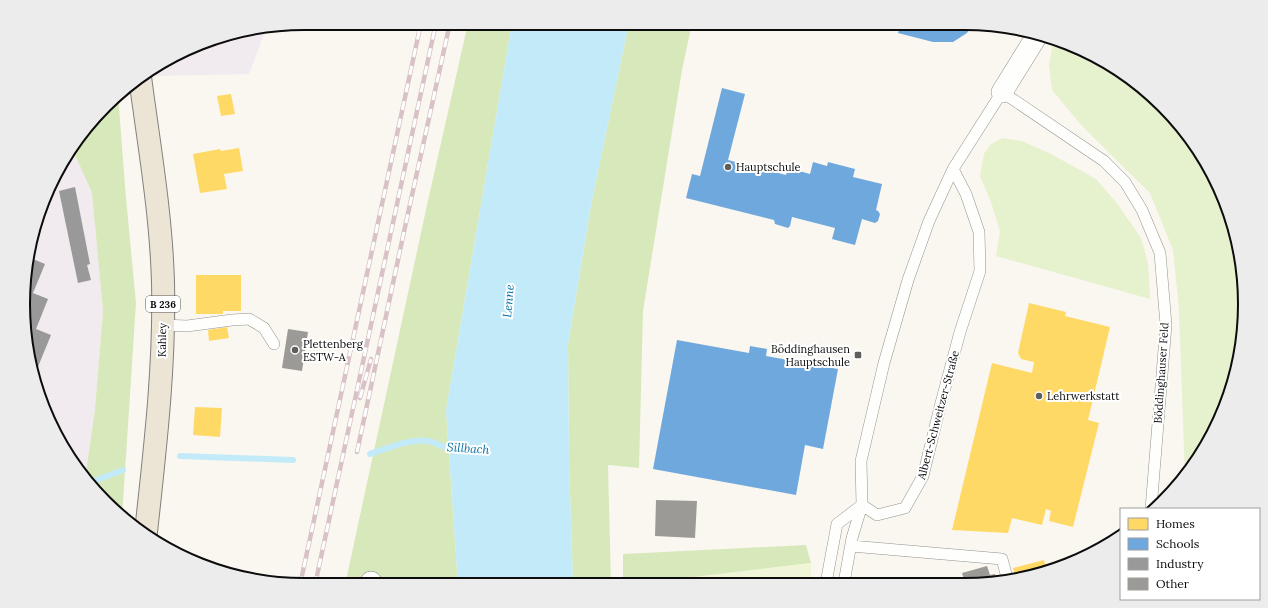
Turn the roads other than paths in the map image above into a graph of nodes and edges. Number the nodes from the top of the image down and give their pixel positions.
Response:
1 (1035, 39) edge
2 (141, 84) edge
3 (1002, 92) junction
4 (953, 169) junction
5 (163, 325) junction
6 (274, 344) dead end
7 (1151, 504) edge
8 (862, 505) junction
9 (146, 528) edge
10 (851, 546) junction
11 (1006, 575) edge
12 (827, 578) edge
13 (845, 578) edge

1 - 3 street
2 - 5 main road, Kahley / B 236
3 - 4 lane
3 - 7 lane, Böddinghauser Feld
4 - 8 lane
4 - 8 lane, Albert-Schweitzer-Straße
5 - 6 lane
5 - 9 main road, Kahley / B 236
8 - 10 lane
8 - 12 lane
10 - 11 lane
10 - 13 lane

